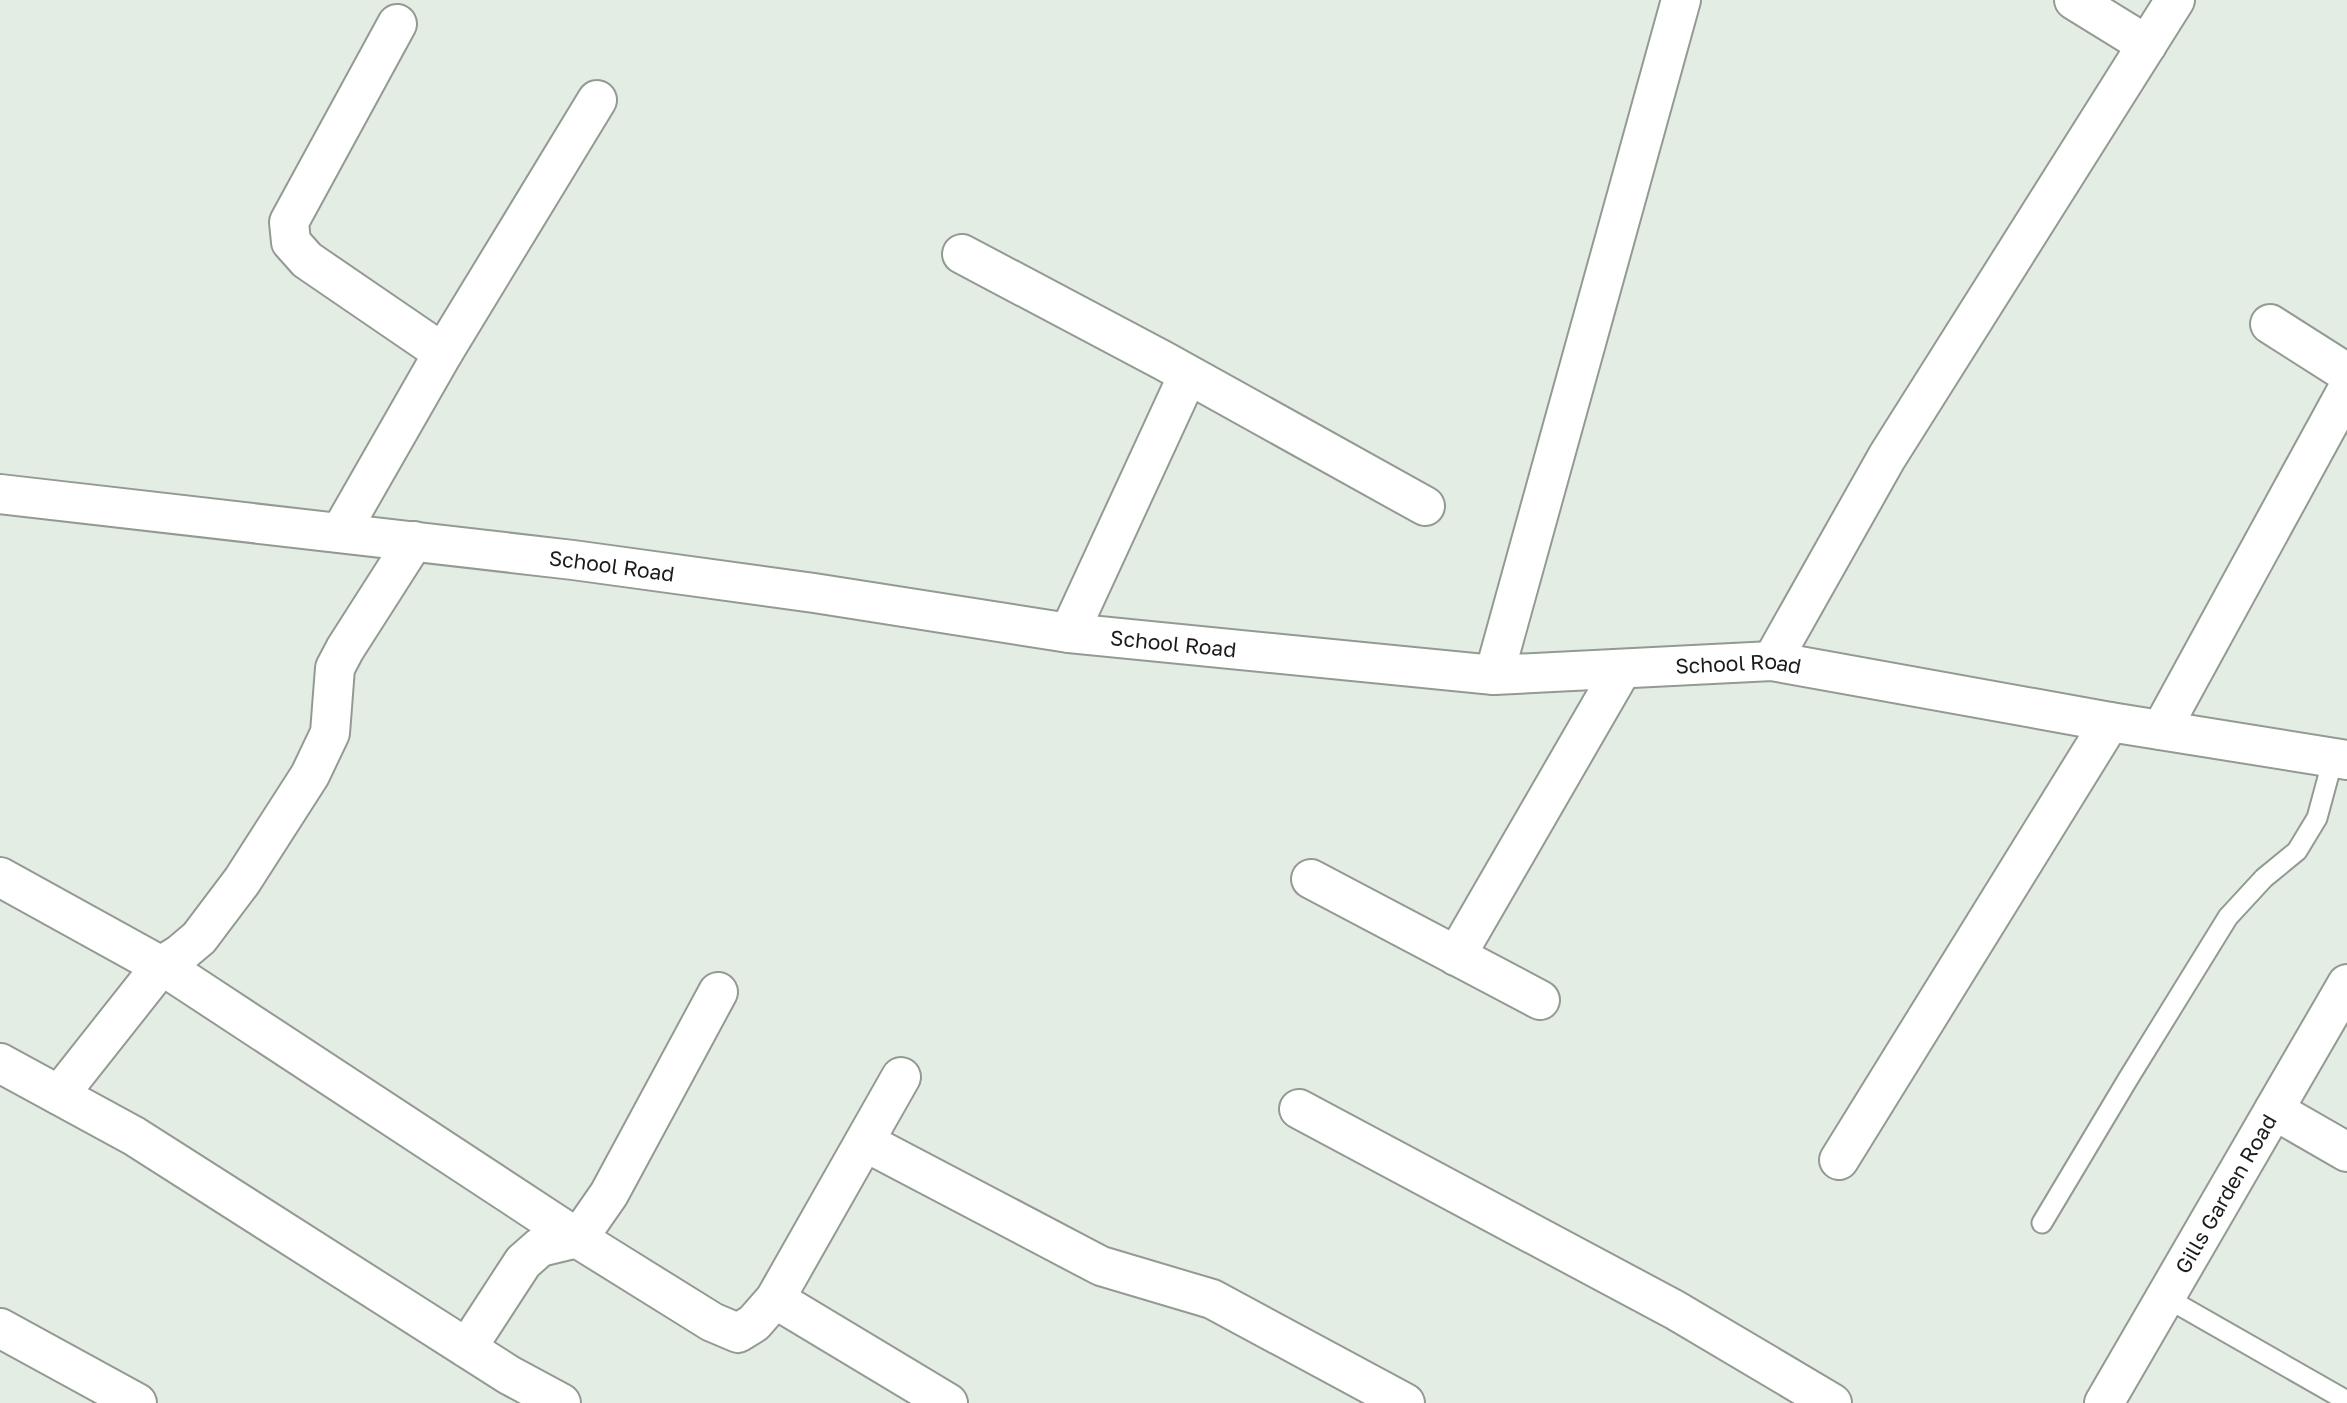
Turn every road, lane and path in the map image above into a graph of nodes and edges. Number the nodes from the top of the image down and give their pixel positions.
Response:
1 (1681, 0) edge
2 (2074, 0) edge
3 (2175, 0) edge
4 (397, 24) dead end
5 (2147, 45) junction
6 (597, 100) dead end
7 (962, 254) dead end
8 (2270, 324) dead end
9 (443, 353) junction
10 (2347, 373) edge
11 (1188, 375) junction
12 (2347, 390) edge
13 (0, 494) edge
14 (1425, 506) dead end
15 (340, 533) junction
16 (414, 541) junction
17 (1069, 633) junction
18 (1772, 661) junction
19 (1622, 669) junction
20 (1494, 675) junction
21 (2110, 722) junction
22 (2161, 730) junction
23 (2340, 759) edge
24 (0, 877) edge
25 (1311, 879) dead end
26 (1456, 956) junction
27 (161, 966) junction
28 (718, 992) dead end
29 (2345, 992) edge
30 (1540, 1000) dead end
31 (0, 1063) edge
32 (901, 1077) dead end
33 (59, 1095) junction
34 (1299, 1109) dead end
35 (2274, 1110) junction
36 (865, 1142) junction
37 (2347, 1152) edge
38 (1839, 1160) dead end
39 (2042, 1223) dead end
40 (577, 1238) junction
41 (2165, 1297) junction
42 (775, 1299) junction
43 (0, 1328) edge
44 (467, 1348) junction
45 (2347, 1402) edge
46 (138, 1403) edge
47 (561, 1403) edge
48 (948, 1403) edge
49 (1405, 1403) edge
50 (1832, 1403) edge
51 (2104, 1403) edge

1 - 20 street
2 - 5 street
3 - 5 street
4 - 9 street
5 - 18 street
6 - 9 street
7 - 11 street
8 - 10 street
9 - 15 street
11 - 14 street
11 - 17 street
12 - 22 street
13 - 15 street, School Road
15 - 16 street, School Road
16 - 17 street, School Road
16 - 27 street
17 - 20 street, School Road
18 - 19 street, School Road
18 - 21 street, School Road
19 - 20 street, School Road
19 - 26 street
21 - 22 street, School Road
21 - 38 street
22 - 23 street, School Road
23 - 39 lane
24 - 27 street
25 - 26 street
26 - 30 street
27 - 33 street
27 - 40 street
28 - 40 street
29 - 35 street, Gills Garden Road
31 - 33 street
32 - 36 street
33 - 44 street
34 - 50 street
35 - 37 street
35 - 41 street, Gills Garden Road
36 - 42 street
36 - 49 street
40 - 42 street
40 - 44 street
41 - 45 lane
41 - 51 street, Gills Garden Road
42 - 48 street
43 - 46 street
44 - 47 street

